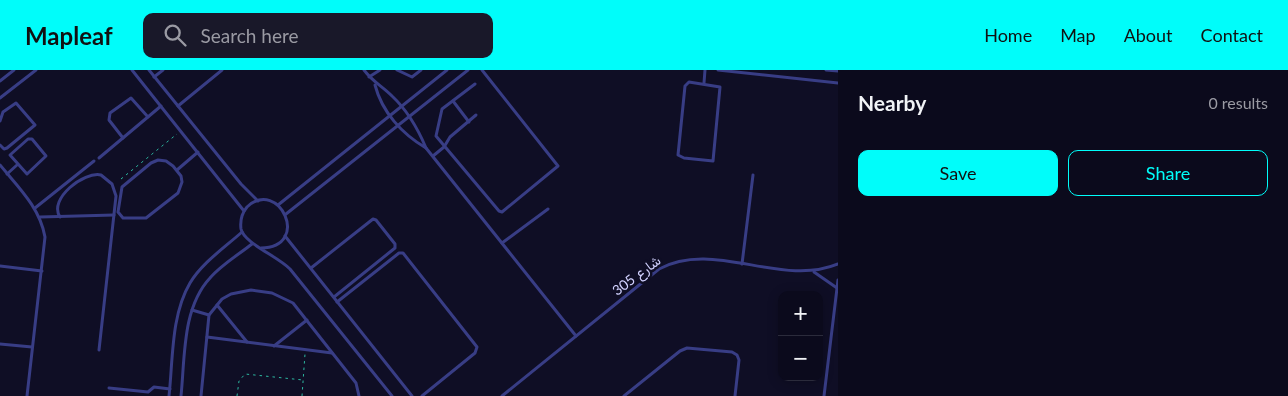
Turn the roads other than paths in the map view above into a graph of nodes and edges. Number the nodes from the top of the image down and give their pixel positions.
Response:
1 (14, 70) edge
2 (36, 70) edge
3 (132, 70) edge
4 (149, 70) edge
5 (163, 70) edge
6 (222, 70) edge
7 (364, 70) edge
8 (380, 70) edge
9 (397, 70) edge
10 (421, 70) edge
11 (447, 70) edge
12 (468, 70) edge
13 (482, 70) edge
14 (705, 70) edge
15 (718, 70) edge
16 (826, 70) edge
17 (838, 71) edge
18 (750, 72) edge
19 (154, 76) junction
20 (369, 77) junction
21 (0, 81) edge
22 (375, 84) junction
23 (476, 84) dead end
24 (704, 84) junction
25 (838, 84) edge
26 (0, 98) edge
27 (453, 101) junction
28 (161, 106) junction
29 (178, 106) junction
30 (401, 107) junction
31 (390, 115) junction
32 (476, 115) dead end
33 (148, 117) junction
34 (409, 117) junction
35 (0, 121) edge
36 (469, 122) junction
37 (398, 126) junction
38 (123, 138) junction
39 (0, 145) edge
40 (444, 147) junction
41 (426, 148) junction
42 (198, 152) junction
43 (432, 156) junction
44 (99, 158) dead end
45 (94, 161) dead end
46 (0, 165) edge
47 (17, 165) junction
48 (177, 170) junction
49 (7, 174) junction
50 (753, 175) dead end
51 (258, 201) junction
52 (278, 205) junction
53 (35, 208) junction
54 (548, 210) dead end
55 (244, 211) junction
56 (286, 214) junction
57 (114, 216) junction
58 (40, 217) junction
59 (60, 217) junction
60 (242, 232) junction
61 (285, 236) junction
62 (502, 243) junction
63 (252, 244) junction
64 (261, 248) junction
65 (742, 264) junction
66 (838, 264) edge
67 (0, 266) edge
68 (311, 268) junction
69 (42, 271) junction
70 (814, 272) junction
71 (838, 280) edge
72 (838, 288) edge
73 (334, 297) junction
74 (337, 302) junction
75 (217, 305) junction
76 (192, 310) junction
77 (210, 315) junction
78 (307, 320) junction
79 (576, 336) junction
80 (207, 337) junction
81 (247, 342) junction
82 (0, 344) edge
83 (274, 346) junction
84 (32, 347) junction
85 (99, 350) dead end
86 (332, 353) junction
87 (109, 388) dead end
88 (170, 389) junction
89 (27, 396) edge
90 (169, 396) edge
91 (181, 396) edge
92 (201, 396) edge
93 (359, 396) edge
94 (392, 396) edge
95 (412, 396) edge
96 (422, 396) edge
97 (502, 396) edge
98 (624, 396) edge
99 (735, 396) edge
100 (824, 396) edge

1 - 21 lane
2 - 26 lane
3 - 28 lane
4 - 19 lane
5 - 19 lane
6 - 29 lane
7 - 20 lane
8 - 20 lane
9 - 10 lane
11 - 30 lane
12 - 34 lane
13 - 40 lane
14 - 24 lane
15 - 18 lane
16 - 17 lane
18 - 25 lane
19 - 29 lane
20 - 22 lane
22 - 30 lane
22 - 31 lane
23 - 27 lane
24 - 24 lane
27 - 36 lane
27 - 40 lane
28 - 33 lane
28 - 42 lane
29 - 51 lane
30 - 31 lane
30 - 34 lane
31 - 37 lane
31 - 52 lane
32 - 36 lane
33 - 38 lane
33 - 38 lane
34 - 37 lane
34 - 41 lane
35 - 39 lane
36 - 40 lane
37 - 41 lane
37 - 56 lane
38 - 44 lane
40 - 43 lane
41 - 43 lane
42 - 48 lane
42 - 55 lane
43 - 62 lane
45 - 53 lane
46 - 49 lane
47 - 47 lane
47 - 49 lane
48 - 48 lane
49 - 53 lane
50 - 65 lane
51 - 52 lane
51 - 55 lane
52 - 56 lane
53 - 58 lane
54 - 62 lane
55 - 60 lane
56 - 61 lane
57 - 59 lane
57 - 59 lane
57 - 85 lane
58 - 59 lane
58 - 69 lane
60 - 63 lane
60 - 88 lane
61 - 64 lane
61 - 68 lane
62 - 79 lane
63 - 64 lane
63 - 76 lane
64 - 94 lane
65 - 70 lane, شارع 305
65 - 79 lane, شارع 305
66 - 70 lane, شارع 305
67 - 69 lane
68 - 73 lane
68 - 73 lane
69 - 84 lane
70 - 72 lane, شارع 305
71 - 72 lane
72 - 100 lane
73 - 74 lane
74 - 95 lane
74 - 96 lane
75 - 77 lane
75 - 78 lane
75 - 81 lane
76 - 77 lane
76 - 91 lane
77 - 80 lane
78 - 83 lane
78 - 86 lane
79 - 97 lane, شارع 305
80 - 81 lane
80 - 92 lane
81 - 83 lane
82 - 84 lane
83 - 86 lane
84 - 89 lane
86 - 93 lane
87 - 88 lane
88 - 90 lane
98 - 99 lane

